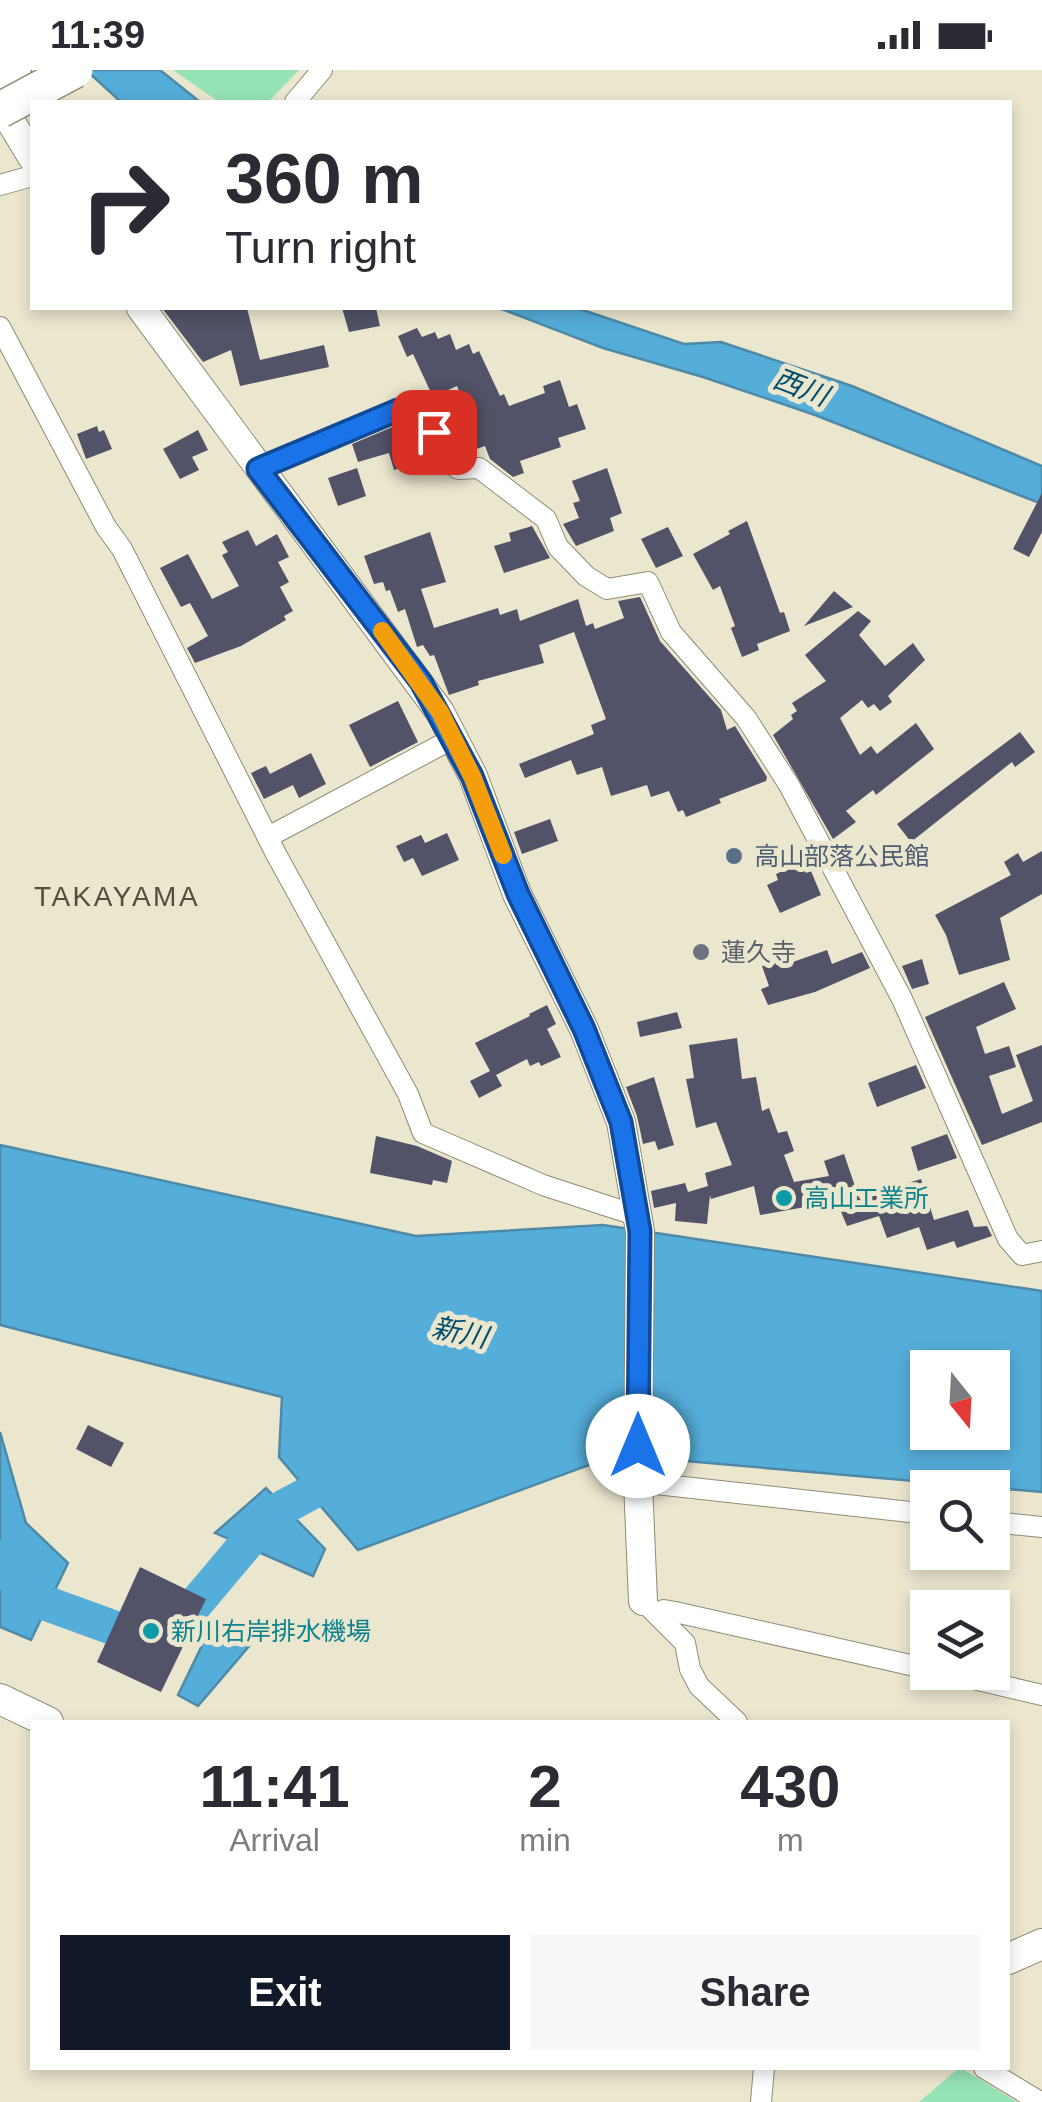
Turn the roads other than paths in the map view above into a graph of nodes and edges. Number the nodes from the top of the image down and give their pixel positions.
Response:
1 (13, 70) edge
2 (76, 70) edge
3 (322, 70) edge
4 (0, 77) edge
5 (299, 96) edge
6 (0, 107) edge
7 (30, 154) edge
8 (30, 176) edge
9 (0, 184) edge
10 (143, 310) edge
11 (0, 327) edge
12 (258, 469) junction
13 (452, 739) junction
14 (270, 836) junction
15 (639, 1223) junction
16 (1042, 1251) edge
17 (638, 1482) junction
18 (910, 1512) edge
19 (1010, 1524) edge
20 (1042, 1527) edge
21 (650, 1608) junction
22 (910, 1665) edge
23 (1010, 1687) edge
24 (1042, 1695) edge
25 (0, 1699) edge
26 (44, 1720) edge
27 (735, 1720) edge
28 (1042, 1944) edge
29 (1010, 1958) edge
30 (764, 2070) edge
31 (987, 2070) edge
32 (760, 2102) edge
33 (1040, 2102) edge

1 - 4 highway
2 - 6 highway, bridge
3 - 5 street
6 - 7 street
8 - 9 street
10 - 12 street
11 - 14 street
12 - 13 street
12 - 16 street
13 - 14 street
13 - 15 street
14 - 15 street
15 - 17 street
17 - 18 street
17 - 21 street
19 - 20 street
21 - 22 street
21 - 27 street
23 - 24 street
25 - 26 main road
28 - 29 main road
30 - 32 street
31 - 33 street

